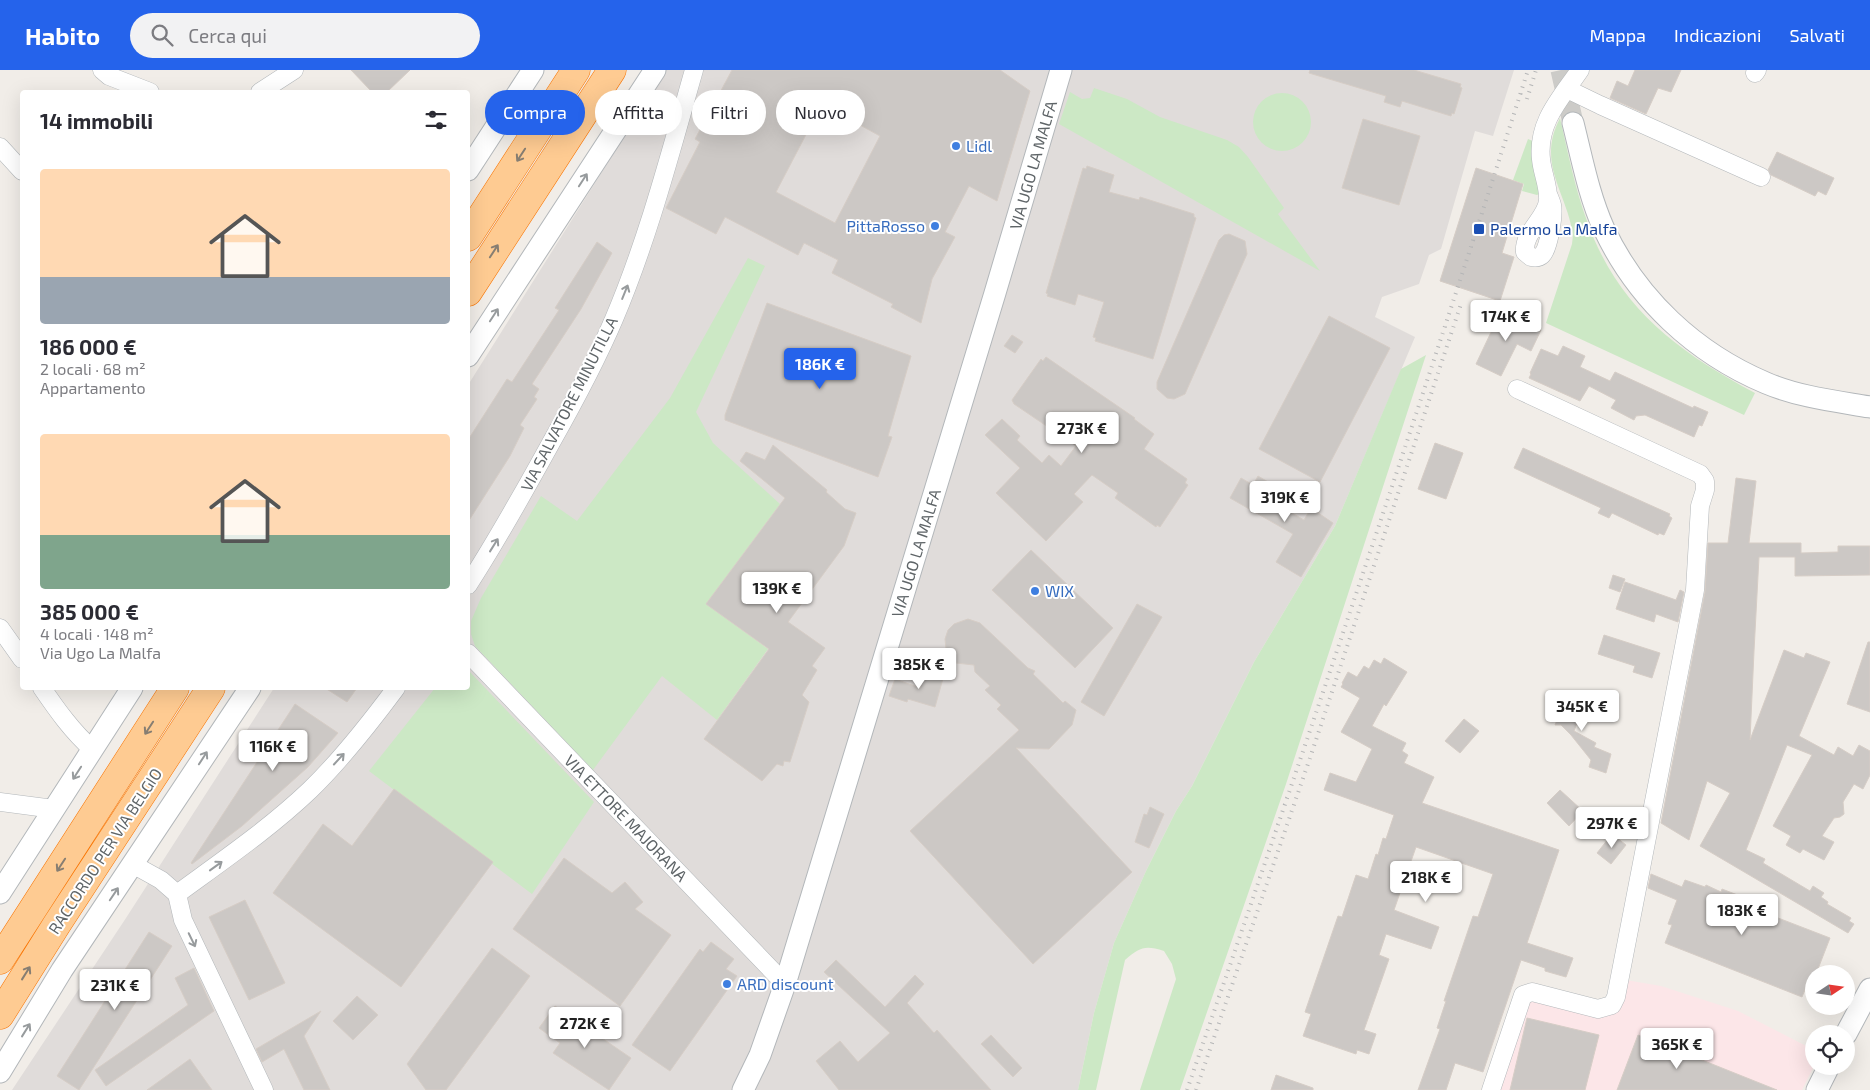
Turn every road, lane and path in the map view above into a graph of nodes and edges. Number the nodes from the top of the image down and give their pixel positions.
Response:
1 (102, 70) edge
2 (294, 70) edge
3 (532, 70) edge
4 (576, 70) edge
5 (612, 70) edge
6 (655, 70) edge
7 (694, 70) edge
8 (1061, 70) edge
9 (1580, 70) edge
10 (1567, 89) junction
11 (145, 90) edge
12 (263, 90) edge
13 (1573, 123) tunnel mouth
14 (0, 147) edge
15 (470, 167) edge
16 (20, 169) edge
17 (1761, 177) dead end
18 (1548, 194) dead end
19 (470, 234) edge
20 (470, 289) edge
21 (470, 353) edge
22 (1517, 389) dead end
23 (1870, 407) edge
24 (470, 583) edge
25 (0, 628) edge
26 (470, 655) edge
27 (20, 656) edge
28 (43, 690) edge
29 (131, 690) edge
30 (174, 690) edge
31 (210, 690) edge
32 (249, 690) edge
33 (394, 690) edge
34 (92, 749) junction
35 (0, 802) edge
36 (54, 809) junction
37 (134, 865) junction
38 (0, 893) edge
39 (177, 894) junction
40 (0, 960) edge
41 (785, 984) junction
42 (1870, 990) edge
43 (0, 1015) edge
44 (1851, 1025) edge
45 (0, 1072) edge
46 (1824, 1075) edge
47 (264, 1090) edge
48 (743, 1090) edge
49 (1491, 1090) edge
50 (1817, 1090) edge

1 - 11 street
2 - 12 street
3 - 15 street
4 -> 19 highway
20 -> 5 highway
21 -> 6 street
24 -> 7 street, VIA SALVATORE MINUTILLA
8 - 41 street, VIA UGO LA MALFA
9 - 10 street
10 - 17 street
10 - 18 street
13 - 23 street
14 - 16 street
22 - 49 street
25 - 27 street
26 - 41 street, VIA ETTORE MAJORANA
28 - 34 street
29 - 34 street
30 -> 40 highway, RACCORDO PER VIA BELGIO
43 -> 31 highway, RACCORDO PER VIA BELGIO
37 -> 32 street
39 -> 33 street
34 -> 36 street
35 - 36 street
36 - 38 street
37 - 39 street
45 -> 37 street
39 -> 47 street
41 - 48 street, VIA UGO LA MALFA
42 - 44 street
46 - 50 street

